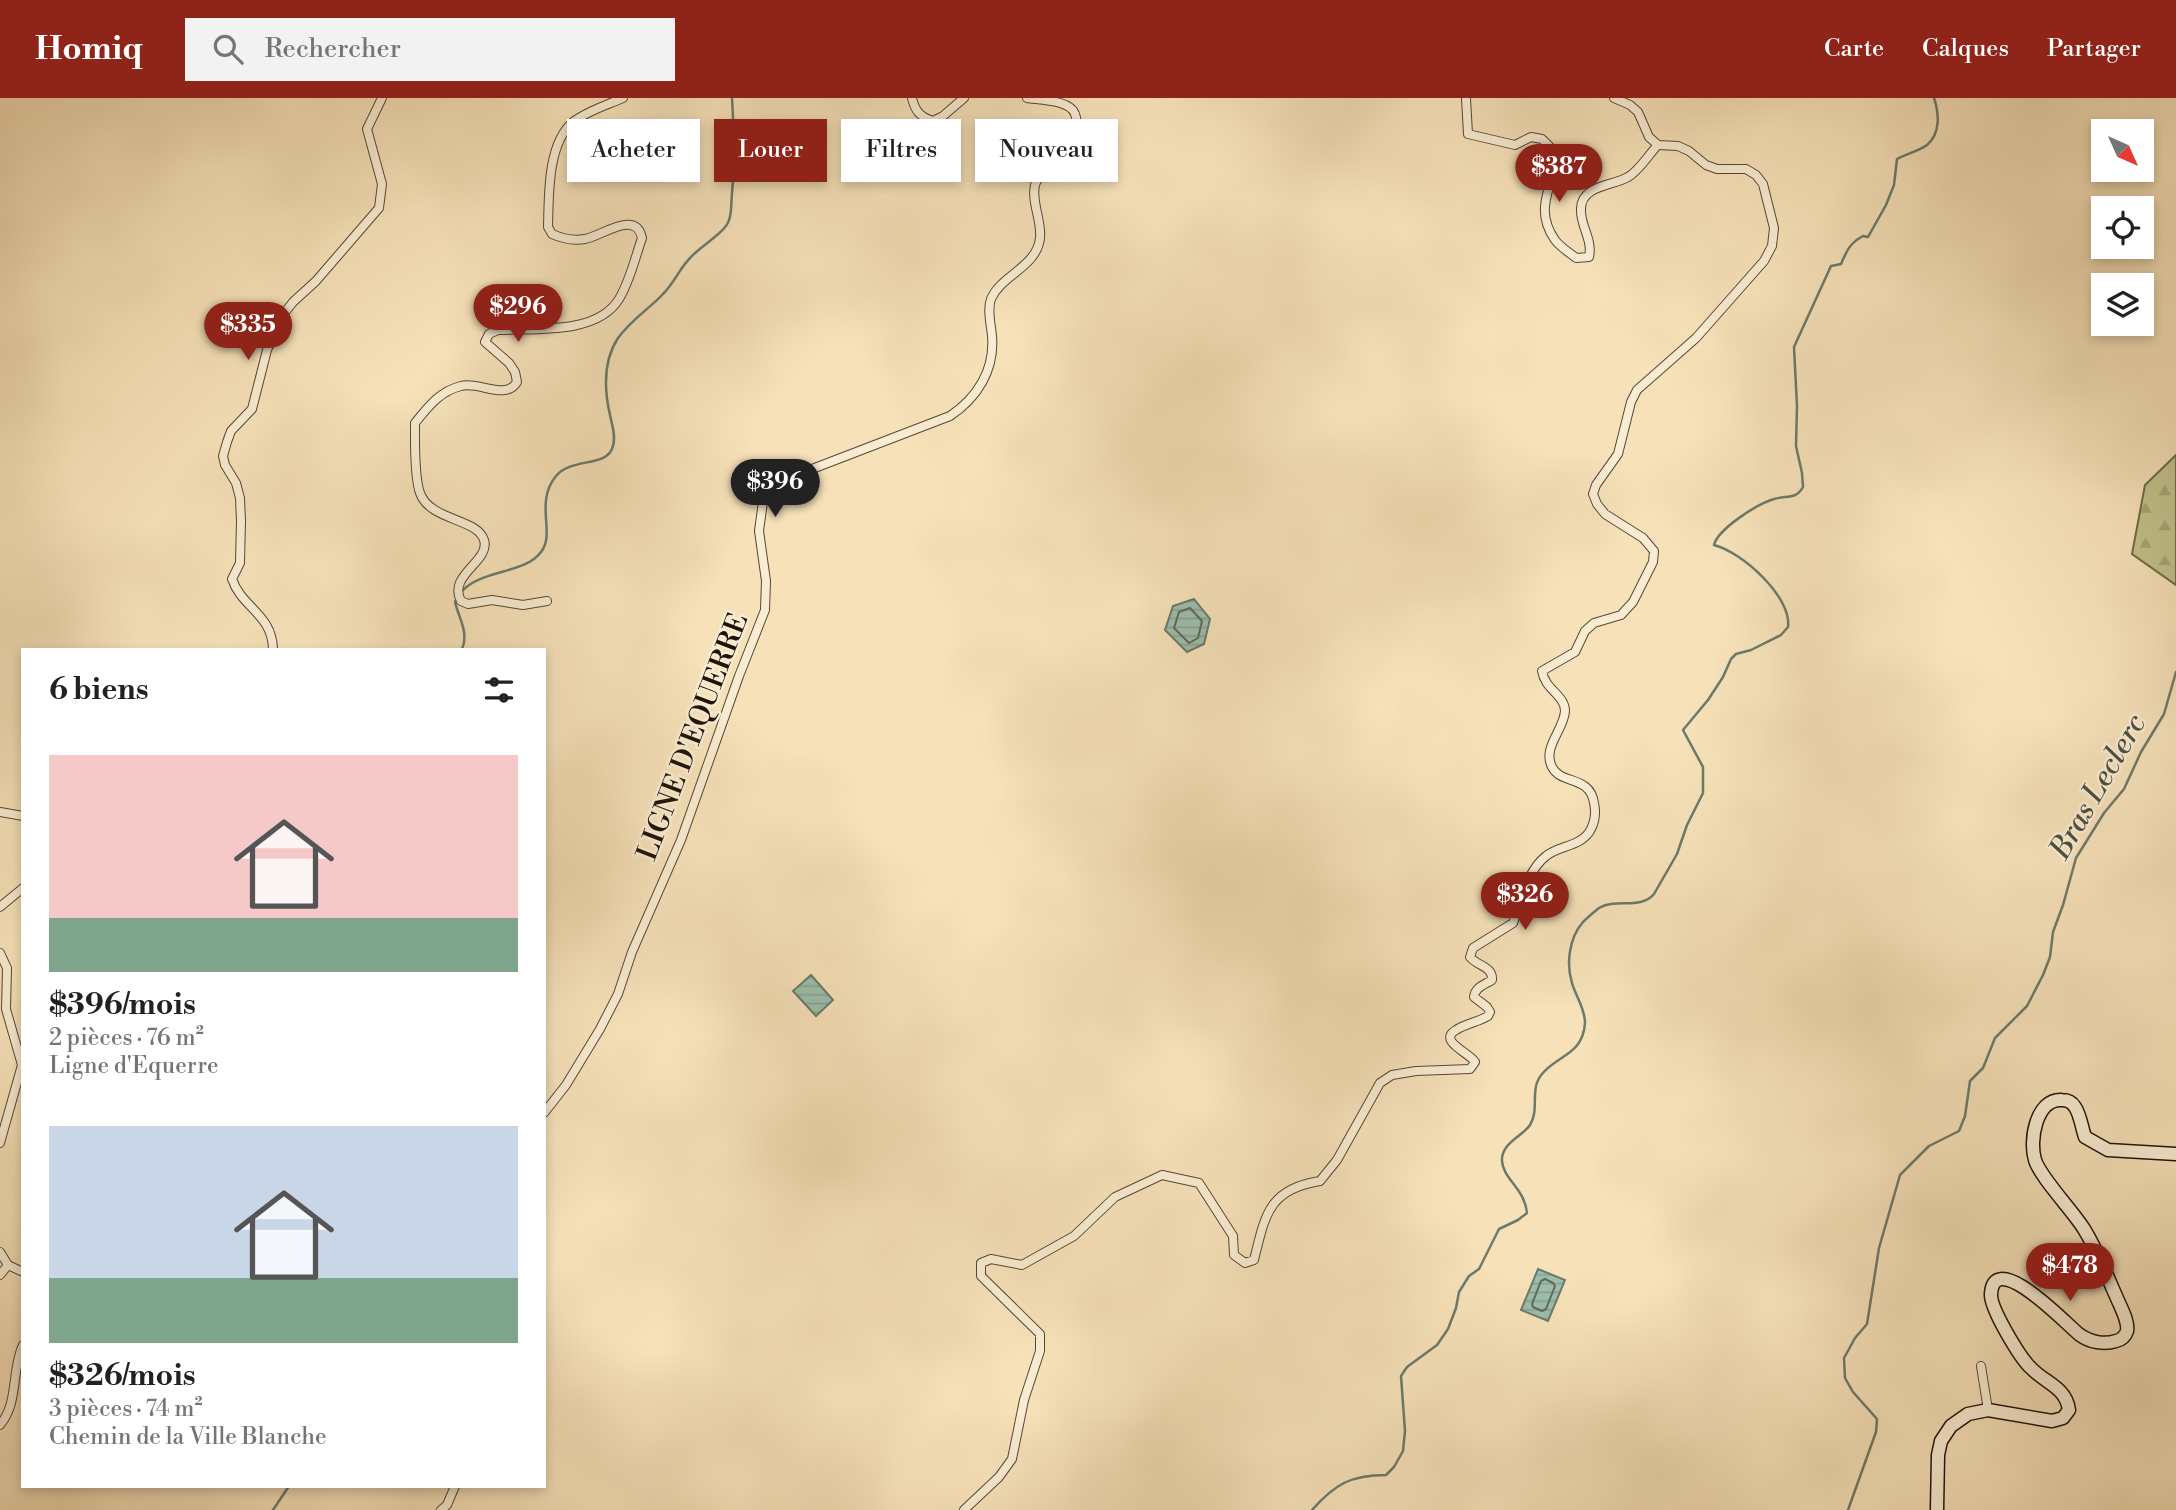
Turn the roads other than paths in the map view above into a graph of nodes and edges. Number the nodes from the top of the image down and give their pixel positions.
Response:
1 (382, 98) edge
2 (623, 98) edge
3 (912, 98) edge
4 (964, 98) edge
5 (1027, 98) edge
6 (1466, 98) edge
7 (1614, 98) edge
8 (1658, 145) junction
9 (547, 601) dead end
10 (273, 648) edge
11 (0, 812) edge
12 (21, 816) edge
13 (21, 890) edge
14 (0, 906) edge
15 (0, 953) edge
16 (21, 1062) edge
17 (21, 1069) edge
18 (546, 1110) edge
19 (0, 1143) edge
20 (2176, 1154) edge
21 (0, 1252) edge
22 (8, 1265) junction
23 (21, 1271) edge
24 (0, 1275) edge
25 (21, 1349) edge
26 (1981, 1366) dead end
27 (1988, 1410) junction
28 (0, 1425) edge
29 (454, 1488) edge
30 (441, 1510) edge
31 (964, 1510) edge
32 (1937, 1510) edge

1 - 10 street
2 - 9 street
3 - 4 street
5 - 18 street, LIGNE D'EQUERRE
6 - 8 street
7 - 8 street
8 - 31 street
11 - 12 street
13 - 14 street
15 - 16 street
17 - 19 street
20 - 27 main road
21 - 22 street
22 - 23 street
22 - 24 street
25 - 28 street
26 - 27 street
27 - 32 main road
29 - 30 street

